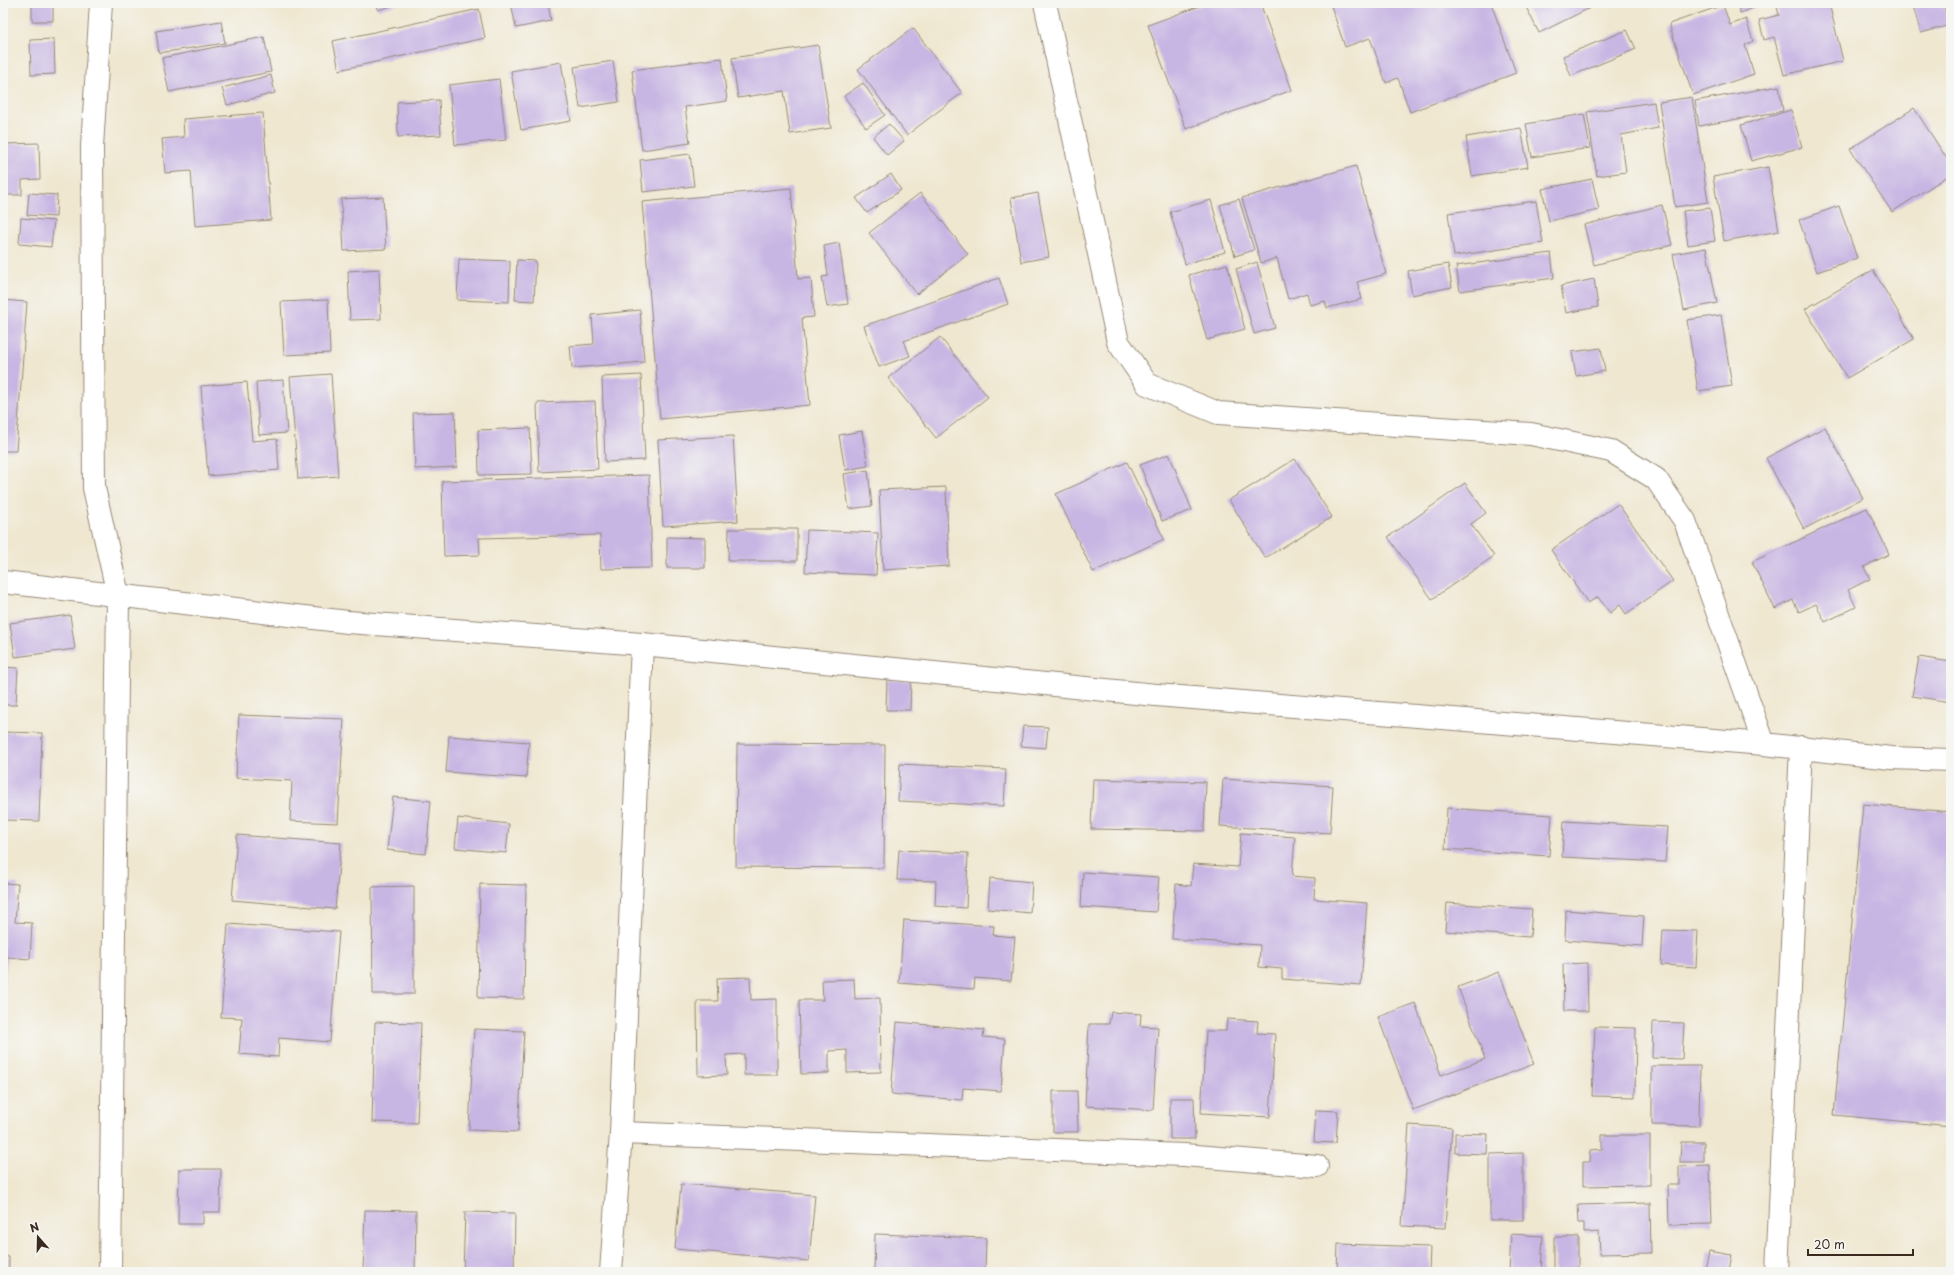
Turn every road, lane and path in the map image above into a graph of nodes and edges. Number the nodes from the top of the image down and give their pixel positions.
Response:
1 (101, 3) edge
2 (1045, 3) edge
3 (3, 582) edge
4 (118, 595) junction
5 (642, 644) junction
6 (1764, 744) junction
7 (1801, 747) junction
8 (1951, 760) edge
9 (620, 1133) junction
10 (1317, 1166) dead end
11 (110, 1272) edge
12 (610, 1272) edge
13 (1777, 1272) edge

1 - 4 street
2 - 6 street
3 - 4 street
4 - 5 street
4 - 11 street
5 - 6 street
5 - 9 street
6 - 7 street
7 - 8 street
7 - 13 street
9 - 10 street
9 - 12 street

